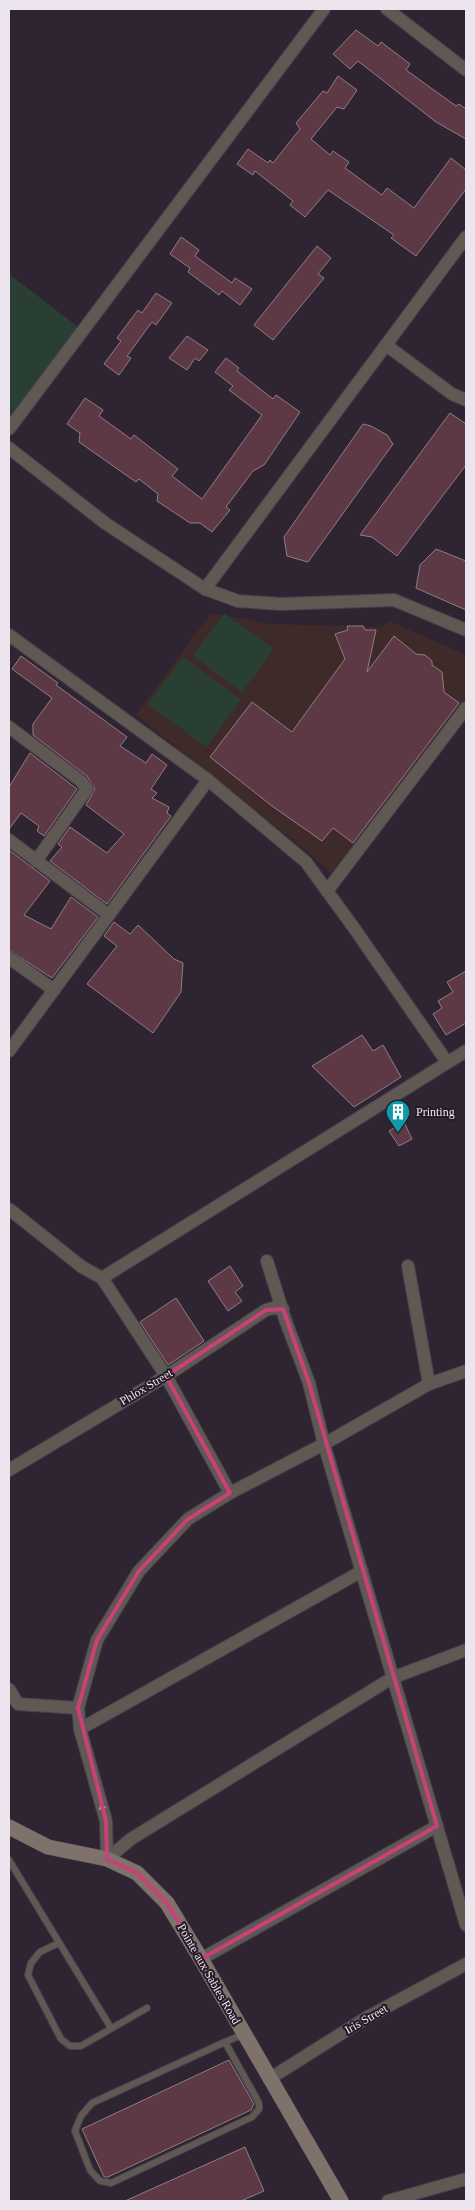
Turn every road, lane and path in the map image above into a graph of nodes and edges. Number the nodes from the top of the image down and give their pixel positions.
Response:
1 (324, 9) edge
2 (387, 9) edge
3 (466, 70) edge
4 (466, 237) edge
5 (386, 344) junction
6 (466, 400) edge
7 (9, 429) edge
8 (9, 448) edge
9 (205, 589) junction
10 (466, 630) edge
11 (9, 635) edge
12 (466, 708) edge
13 (9, 727) edge
14 (208, 780) junction
15 (9, 840) edge
16 (36, 861) junction
17 (326, 891) junction
18 (109, 915) junction
19 (9, 958) edge
20 (54, 990) junction
21 (9, 1051) edge
22 (466, 1051) edge
23 (447, 1062) junction
24 (9, 1209) edge
25 (267, 1261) dead end
26 (408, 1266) dead end
27 (102, 1278) junction
28 (283, 1310) junction
29 (466, 1371) edge
30 (166, 1376) junction
31 (429, 1384) junction
32 (324, 1444) junction
33 (9, 1470) edge
34 (230, 1493) junction
35 (362, 1571) junction
36 (466, 1650) edge
37 (392, 1678) junction
38 (9, 1689) edge
39 (78, 1708) junction
40 (80, 1729) junction
41 (437, 1826) junction
42 (9, 1827) edge
43 (108, 1858) junction
44 (9, 1860) edge
45 (466, 1925) edge
46 (59, 1943) junction
47 (201, 1959) junction
48 (466, 1964) edge
49 (148, 2008) dead end
50 (111, 2028) junction
51 (244, 2034) junction
52 (225, 2042) junction
53 (269, 2079) junction
54 (466, 2178) edge
55 (341, 2201) edge
56 (388, 2201) edge

1 - 7 street
2 - 3 street
4 - 5 street
5 - 6 street
5 - 9 street
8 - 9 street
9 - 10 street
11 - 14 street
12 - 17 street
13 - 16 street
14 - 17 street
14 - 18 street
15 - 16 street
16 - 18 street
17 - 23 street
18 - 20 street
19 - 20 street
20 - 21 street
22 - 23 street
23 - 27 street
24 - 27 street
25 - 28 street
26 - 31 street
27 - 30 street
28 - 30 street, Phlox Street
28 - 32 street
29 - 31 street
30 - 33 street, Phlox Street
30 - 34 street
31 - 32 street
32 - 34 street
32 - 35 street
34 - 39 street
35 - 37 street
35 - 40 street
36 - 37 street
37 - 41 street
37 - 43 street
38 - 39 street
39 - 40 street
43 -> 40 street
41 - 45 street
41 - 47 street
42 - 43 main road, Pointe aux Sables Road
43 - 47 main road, Pointe aux Sables Road
44 - 46 lane
46 - 50 lane
46 - 50 lane
47 - 51 main road, Pointe aux Sables Road
48 - 53 street, Iris Street
49 - 50 lane
51 - 52 lane
51 - 53 main road, Pointe aux Sables Road
52 - 52 lane
53 - 55 main road, Pointe aux Sables Road
54 - 56 street

